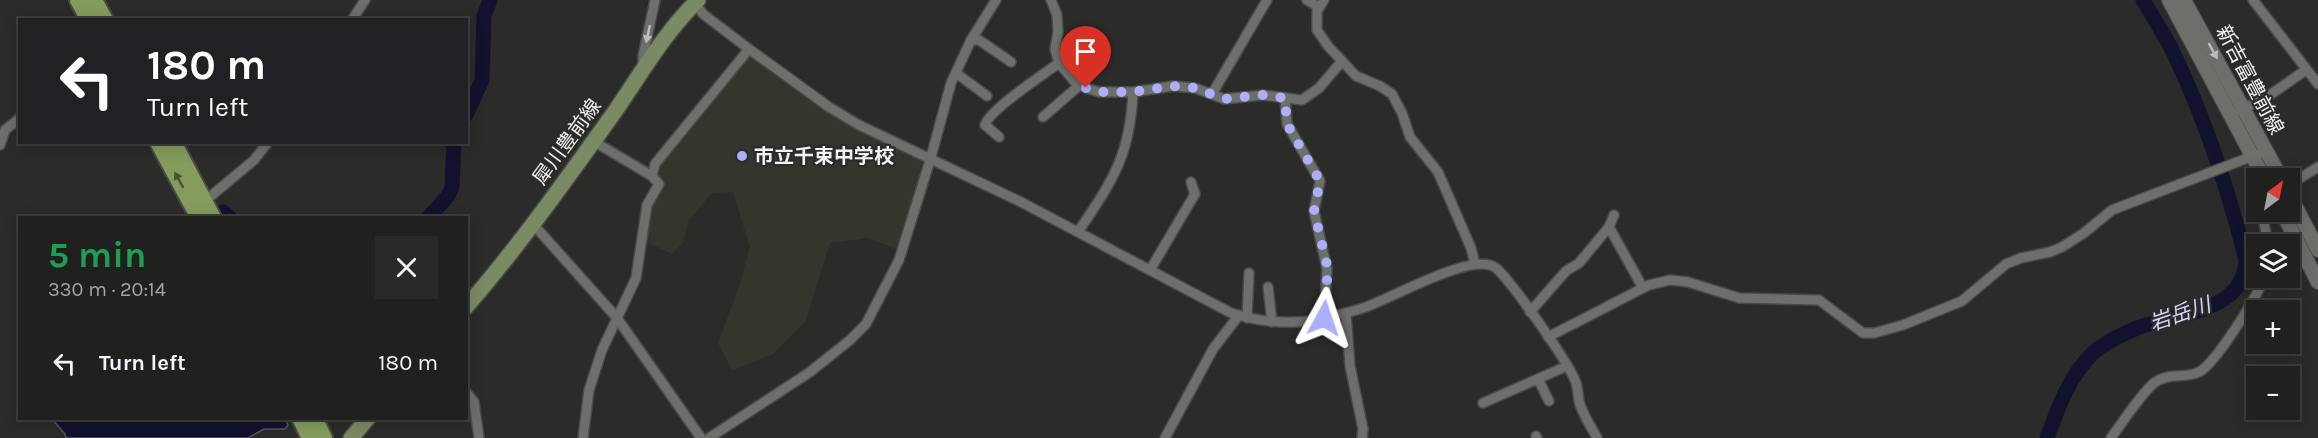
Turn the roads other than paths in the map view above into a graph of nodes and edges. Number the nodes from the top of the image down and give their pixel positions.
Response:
1 (78, 0) edge
2 (94, 0) edge
3 (365, 0) edge
4 (655, 0) edge
5 (996, 0) edge
6 (1051, 0) edge
7 (1267, 0) edge
8 (1307, 0) edge
9 (2169, 0) edge
10 (2184, 0) edge
11 (2253, 0) edge
12 (695, 1) edge
13 (1322, 4) edge
14 (88, 18) edge
15 (104, 18) edge
16 (353, 18) edge
17 (971, 40) junction
18 (749, 49) junction
19 (1342, 61) junction
20 (1011, 62) dead end
21 (1059, 63) junction
22 (643, 69) junction
23 (2306, 70) junction
24 (956, 73) junction
25 (1081, 84) junction
26 (2318, 84) edge
27 (1133, 92) junction
28 (1212, 94) junction
29 (987, 96) dead end
30 (1285, 98) junction
31 (2244, 108) junction
32 (2231, 116) junction
33 (1043, 117) dead end
34 (16, 121) edge
35 (0, 124) edge
36 (999, 137) dead end
37 (593, 141) junction
38 (159, 144) edge
39 (174, 144) edge
40 (266, 144) edge
41 (0, 145) edge
42 (2260, 154) junction
43 (931, 157) junction
44 (2318, 167) edge
45 (2262, 168) edge
46 (2272, 168) edge
47 (652, 176) junction
48 (2300, 178) edge
49 (1191, 182) dead end
50 (205, 201) junction
51 (1614, 215) dead end
52 (2300, 215) edge
53 (198, 216) edge
54 (212, 216) edge
55 (2287, 222) edge
56 (533, 224) junction
57 (1609, 227) junction
58 (1078, 232) junction
59 (2318, 250) edge
60 (1475, 264) junction
61 (1150, 270) junction
62 (1249, 273) dead end
63 (2318, 282) edge
64 (1268, 288) dead end
65 (1643, 288) junction
66 (2259, 288) edge
67 (468, 305) edge
68 (1530, 312) junction
69 (1346, 313) junction
70 (1243, 317) junction
71 (617, 318) junction
72 (1324, 318) junction
73 (1272, 322) junction
74 (1548, 337) junction
75 (1567, 366) junction
76 (1538, 379) junction
77 (468, 394) edge
78 (1549, 401) dead end
79 (1484, 403) dead end
80 (301, 420) edge
81 (315, 420) edge
82 (366, 420) edge
83 (1595, 435) edge
84 (310, 438) edge
85 (324, 438) edge
86 (351, 438) edge
87 (479, 438) edge
88 (583, 438) edge
89 (701, 438) edge
90 (709, 438) edge
91 (1165, 438) edge
92 (1362, 438) edge
93 (1584, 438) edge
94 (2111, 438) edge

1 - 14 highway
2 - 15 highway
3 - 16 street
4 -> 22 street
5 - 17 street
6 - 21 street
7 - 28 street
8 - 13 street
9 - 32 main road, 新吉富豊前線
10 -> 31 main road, 新吉富豊前線
11 - 23 street
12 - 18 street
12 - 22 main road, 犀川豊前線
13 - 19 street
17 - 20 street
17 - 24 street
18 - 43 street
18 - 47 street
19 - 30 street
19 - 60 street
21 - 25 street
21 - 36 street
22 - 37 main road, 犀川豊前線
23 - 26 street
23 - 31 street
24 - 29 street
24 - 43 street
25 - 27 street
25 - 33 street
27 - 28 street
27 - 58 street
28 - 30 street
30 - 72 street
31 - 32 street
31 - 42 main road, 新吉富豊前線
32 - 42 main road, 新吉富豊前線
34 - 35 street
34 - 41 street
37 - 47 street
37 - 56 main road, 犀川豊前線
53 -> 38 highway
39 - 50 highway
40 - 50 street
42 - 45 main road, 新吉富豊前線
42 - 46 main road, 新吉富豊前線
42 - 65 street
43 - 58 street
43 - 90 street
44 - 48 street
47 - 71 street
49 - 61 street
50 - 54 highway
51 - 57 street
52 - 59 main road
55 - 63 main road
56 - 67 main road, 犀川豊前線
56 - 71 street
57 - 65 street
57 - 68 street
58 - 61 street
60 - 68 street
60 - 69 street
61 - 70 street
62 - 70 street
64 - 73 street
65 - 74 street
66 - 94 street
68 - 74 street
69 - 72 street
69 - 92 street
70 - 73 street
70 - 91 street
71 - 88 street
71 - 89 street
72 - 73 street
74 - 75 street
75 - 76 street
75 - 83 street
76 - 78 street
76 - 79 street
77 - 87 street
80 - 84 highway
81 - 85 highway
82 - 86 main road
83 - 93 street

